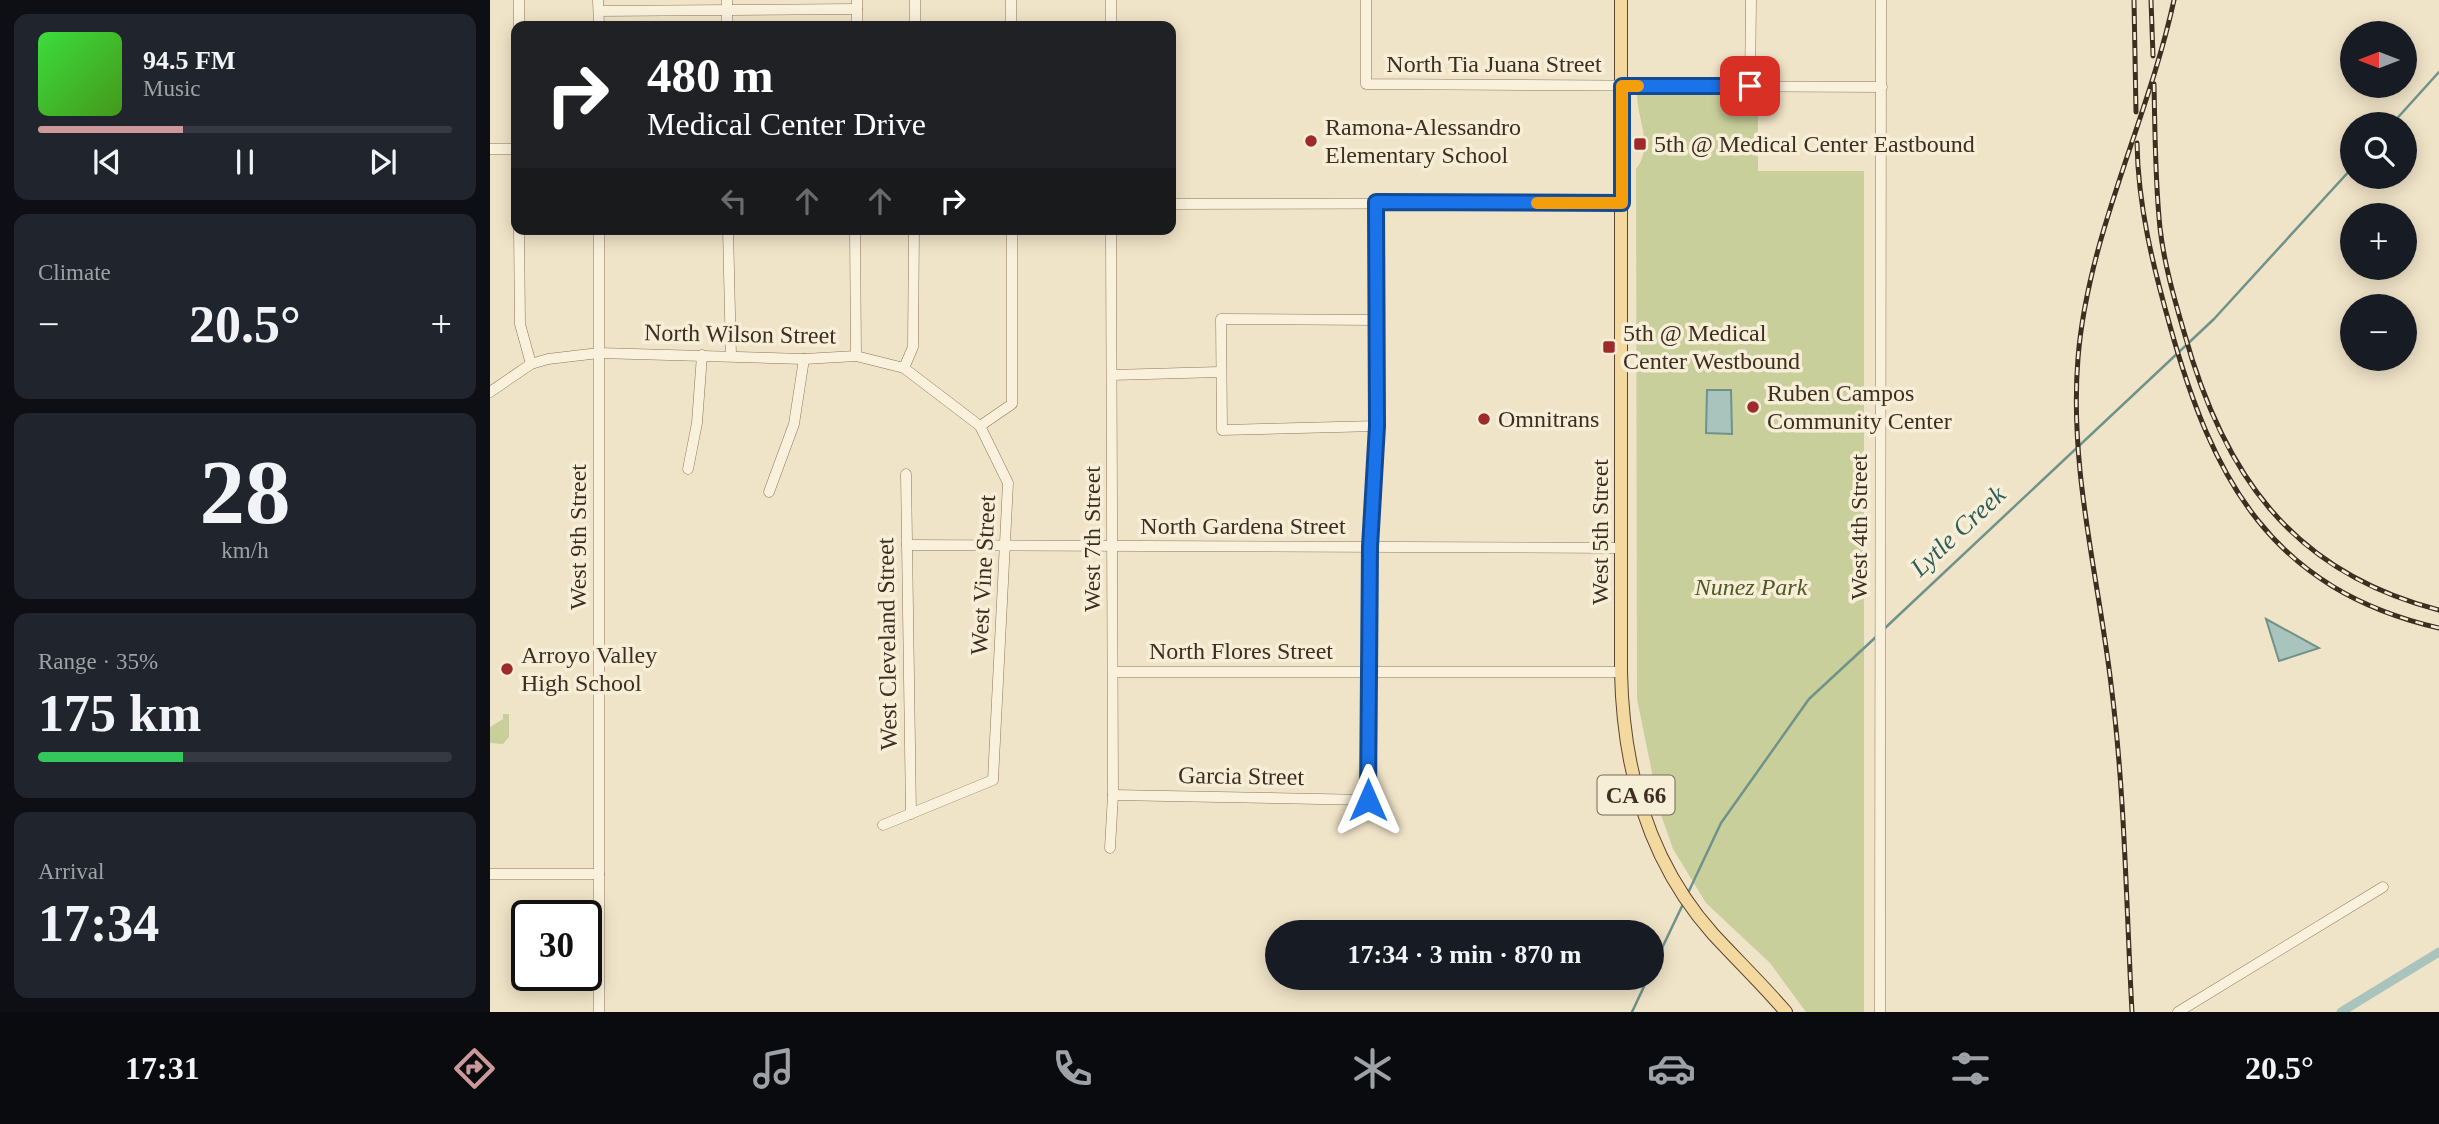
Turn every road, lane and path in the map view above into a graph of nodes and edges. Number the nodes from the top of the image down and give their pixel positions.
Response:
1 (519, 0) edge
2 (915, 0) edge
3 (1010, 0) edge
4 (1111, 0) edge
5 (1366, 0) edge
6 (1621, 0) edge
7 (1751, 0) edge
8 (1881, 0) edge
9 (857, 4) edge
10 (598, 5) edge
11 (727, 5) edge
12 (519, 21) edge
13 (915, 21) edge
14 (1011, 21) edge
15 (1111, 21) edge
16 (1622, 86) junction
17 (1750, 86) junction
18 (1882, 88) junction
19 (490, 149) edge
20 (511, 149) edge
21 (1376, 202) junction
22 (1622, 203) junction
23 (1176, 204) edge
24 (519, 235) edge
25 (599, 235) edge
26 (729, 235) edge
27 (855, 235) edge
28 (914, 235) edge
29 (1012, 235) edge
30 (1111, 235) edge
31 (1376, 320) junction
32 (599, 353) junction
33 (702, 355) junction
34 (731, 356) junction
35 (856, 356) junction
36 (804, 359) junction
37 (531, 364) junction
38 (904, 368) junction
39 (1219, 372) junction
40 (1112, 375) junction
41 (490, 392) edge
42 (980, 426) junction
43 (1377, 426) junction
44 (688, 469) dead end
45 (906, 474) dead end
46 (769, 492) dead end
47 (907, 545) junction
48 (1005, 547) junction
49 (1113, 547) junction
50 (1370, 547) junction
51 (1622, 548) junction
52 (1369, 671) junction
53 (1114, 672) junction
54 (1621, 672) junction
55 (1113, 795) junction
56 (911, 814) junction
57 (883, 825) dead end
58 (1110, 848) dead end
59 (490, 874) edge
60 (599, 874) junction
61 (2383, 887) dead end
62 (599, 1012) edge
63 (1786, 1012) edge
64 (1880, 1012) edge
65 (2178, 1012) edge

1 - 12 street
2 - 13 street
3 - 14 street
4 - 15 street
5 - 16 street, North Tia Juana Street
6 - 16 main road, West 5th Street / CA 66
7 - 17 street
8 - 18 street, West 4th Street
9 - 11 street
10 - 11 street
16 - 17 street, North Tia Juana Street
16 - 22 main road, West 5th Street / CA 66
17 - 18 street, North Tia Juana Street
18 - 64 street, West 4th Street
19 - 20 street
21 - 22 street
21 - 23 street
21 - 31 street
22 - 51 main road, West 5th Street / CA 66
24 - 37 street
25 - 32 street, West 9th Street
26 - 34 street
27 - 35 street
28 - 38 street
29 - 42 street
30 - 40 street, West 7th Street
31 - 39 street
31 - 43 street
32 - 33 street, North Wilson Street
32 - 37 street, North Wilson Street
32 - 60 street, West 9th Street
33 - 34 street, North Wilson Street
33 - 44 street
34 - 36 street, North Wilson Street
35 - 36 street, North Wilson Street
35 - 38 street, North Wilson Street
36 - 46 street
37 - 41 street, North Wilson Street
38 - 42 street, North Wilson Street
39 - 40 street
39 - 43 street
40 - 49 street, West 7th Street
42 - 48 street, West Vine Street
43 - 50 street
45 - 47 street, West Cleveland Street
47 - 48 street, North Gardena Street
47 - 56 street, West Cleveland Street
48 - 49 street, North Gardena Street
48 - 56 street, West Vine Street
49 - 50 street, North Gardena Street
49 - 53 street, West 7th Street
50 - 51 street, North Gardena Street
50 - 52 street
51 - 54 main road, West 5th Street / CA 66
52 - 53 street, North Flores Street
52 - 54 street, North Flores Street
52 - 55 street, Garcia Street
53 - 55 street, West 7th Street
54 - 63 main road, West 5th Street / CA 66
55 - 58 street, West 7th Street
56 - 57 street
59 - 60 street
60 - 62 street, West 9th Street
61 - 65 street

